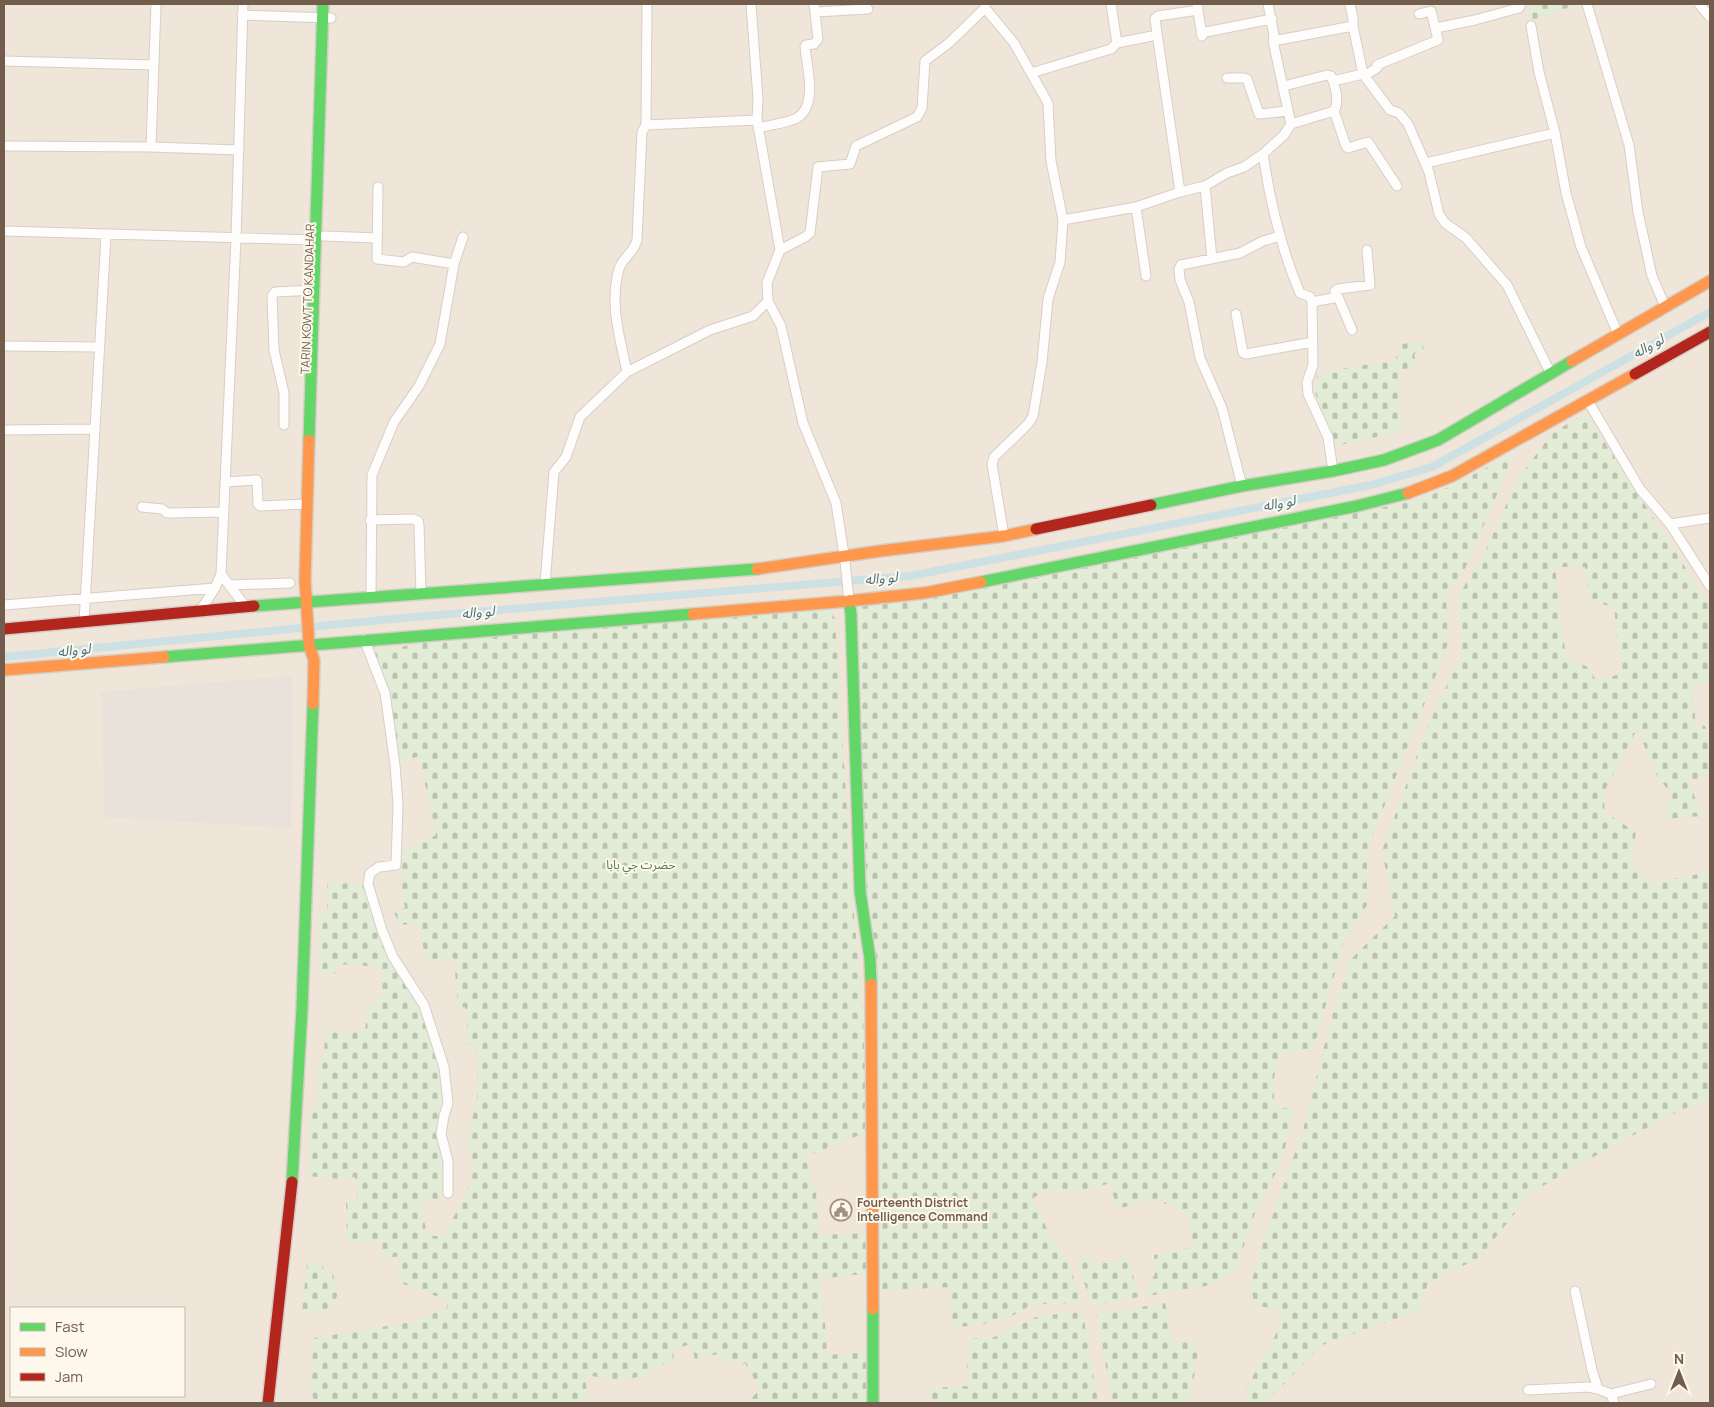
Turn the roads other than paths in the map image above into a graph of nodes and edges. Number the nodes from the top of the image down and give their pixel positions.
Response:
1 (156, 4) edge
2 (243, 4) edge
3 (323, 4) edge
4 (332, 4) edge
5 (647, 4) edge
6 (751, 4) edge
7 (1111, 4) edge
8 (1268, 4) edge
9 (1350, 4) edge
10 (1520, 4) edge
11 (1587, 4) edge
12 (1699, 4) edge
13 (985, 6) edge
14 (1198, 7) edge
15 (814, 8) edge
16 (868, 9) dead end
17 (1420, 14) dead end
18 (242, 15) junction
19 (1710, 17) edge
20 (327, 18) junction
21 (1272, 19) junction
22 (1352, 26) junction
23 (1531, 26) dead end
24 (1436, 28) junction
25 (1158, 35) junction
26 (1273, 41) junction
27 (1117, 43) junction
28 (4, 61) edge
29 (154, 65) junction
30 (1031, 73) junction
31 (1363, 75) junction
32 (1227, 78) dead end
33 (1333, 81) junction
34 (1284, 86) junction
35 (1288, 110) junction
36 (1334, 111) junction
37 (758, 124) junction
38 (1291, 124) junction
39 (646, 125) junction
40 (1555, 133) junction
41 (4, 146) edge
42 (152, 147) junction
43 (239, 150) junction
44 (1263, 154) junction
45 (1426, 163) junction
46 (1205, 186) junction
47 (1397, 186) dead end
48 (378, 187) dead end
49 (1180, 192) junction
50 (1136, 207) junction
51 (1063, 220) junction
52 (4, 231) edge
53 (106, 235) junction
54 (1280, 236) junction
55 (464, 237) dead end
56 (236, 238) junction
57 (320, 238) junction
58 (377, 238) junction
59 (780, 250) junction
60 (1367, 250) dead end
61 (1212, 259) junction
62 (454, 264) junction
63 (1146, 276) dead end
64 (1710, 281) edge
65 (314, 290) junction
66 (1336, 296) junction
67 (768, 301) junction
68 (1312, 302) junction
69 (1665, 306) junction
70 (1236, 314) dead end
71 (1352, 330) dead end
72 (1710, 332) edge
73 (1618, 334) junction
74 (1313, 342) junction
75 (4, 346) edge
76 (99, 346) junction
77 (627, 372) junction
78 (1551, 374) junction
79 (1588, 401) junction
80 (284, 425) dead end
81 (95, 429) junction
82 (4, 430) edge
83 (1333, 471) junction
84 (226, 482) junction
85 (1242, 486) junction
86 (307, 504) junction
87 (142, 507) dead end
88 (224, 512) junction
89 (1710, 518) edge
90 (370, 520) junction
91 (1670, 524) junction
92 (1004, 536) junction
93 (845, 559) junction
94 (222, 574) junction
95 (290, 583) dead end
96 (545, 584) junction
97 (229, 586) junction
98 (1710, 586) edge
99 (215, 588) junction
100 (421, 594) junction
101 (848, 596) junction
102 (372, 597) junction
103 (85, 599) junction
104 (306, 603) junction
105 (4, 605) edge
106 (246, 607) junction
107 (200, 611) junction
108 (84, 622) junction
109 (4, 629) edge
110 (364, 639) junction
111 (308, 640) junction
112 (4, 670) edge
113 (448, 1193) dead end
114 (282, 1246) junction
115 (1576, 1291) dead end
116 (1651, 1384) dead end
117 (1598, 1389) junction
118 (1528, 1390) dead end
119 (1611, 1394) junction
120 (260, 1403) edge
121 (268, 1403) edge
122 (873, 1403) edge
123 (1614, 1403) edge

1 - 29 street
2 - 18 street
3 - 20 street, TARIN KOWT TO KANDAHAR
4 - 20 street, TARIN KOWT TO KANDAHAR
5 - 39 street
6 - 37 street
7 - 27 street
8 - 21 street
9 - 22 street
10 - 24 street
11 - 69 street
12 - 19 street
13 - 30 street
13 - 59 street
14 - 21 street
14 - 25 street
15 - 16 street
15 - 37 street
17 - 24 street
18 - 20 street
18 - 43 street
20 - 57 street, TARIN KOWT TO KANDAHAR
21 - 26 street
22 - 26 street
22 - 31 street
23 - 40 street
24 - 31 street
25 - 27 street
25 - 49 street
26 - 34 street
27 - 30 street
28 - 29 street
29 - 42 street
30 - 51 street
31 - 33 street
31 - 45 street
32 - 35 street
33 - 34 street
33 - 36 street
34 - 35 street
35 - 38 street
36 - 38 street
36 - 47 street
37 - 39 street
37 - 59 street
38 - 44 street
39 - 77 street
40 - 45 street
40 - 73 street
41 - 42 street
42 - 43 street
43 - 56 street
44 - 46 street
44 - 54 street
45 - 78 street
46 - 49 street
46 - 61 street
48 - 58 street
49 - 50 street
50 - 51 street
50 - 63 street
51 - 92 street
52 - 53 street
53 - 56 street
53 - 76 street
54 - 61 street
54 - 68 street
55 - 62 street
56 - 57 street
56 - 84 street
57 - 58 street
57 - 65 street, TARIN KOWT TO KANDAHAR
57 - 104 street, TARIN KOWT TO KANDAHAR
58 - 62 street
59 - 67 street
60 - 66 street
61 - 85 street
62 - 90 street
64 - 69 street
65 - 80 street
65 - 86 street, TARIN KOWT TO KANDAHAR
66 - 68 street
66 - 71 street
67 - 77 street
67 - 93 street
68 - 74 street
69 - 73 street
70 - 74 street
72 - 79 street
73 - 78 street
74 - 83 street
75 - 76 street
76 - 81 street
77 - 96 street
78 - 83 street
79 - 91 street
79 - 101 street
81 - 82 street
81 - 103 street
83 - 85 street
84 - 86 street
84 - 88 street
85 - 92 street
86 - 104 street, TARIN KOWT TO KANDAHAR
87 - 88 street
88 - 94 street
89 - 91 street
90 - 100 street
90 - 102 street
91 - 98 street
92 - 93 street
93 - 96 street
93 - 101 street
94 - 97 street
94 - 99 street
95 - 97 street
96 - 100 street
97 - 106 street
99 - 103 street
99 - 107 street
100 - 102 street
101 - 110 street
101 - 122 street
102 - 104 street
103 - 105 street
103 - 108 street
104 - 106 street
104 - 111 street
106 - 107 street
107 - 108 street
108 - 109 street
110 - 111 street
110 - 113 street
111 - 112 street
111 - 114 street
114 - 120 street
114 - 121 street
115 - 117 street
116 - 119 street
117 - 118 street
117 - 119 street
119 - 123 street

